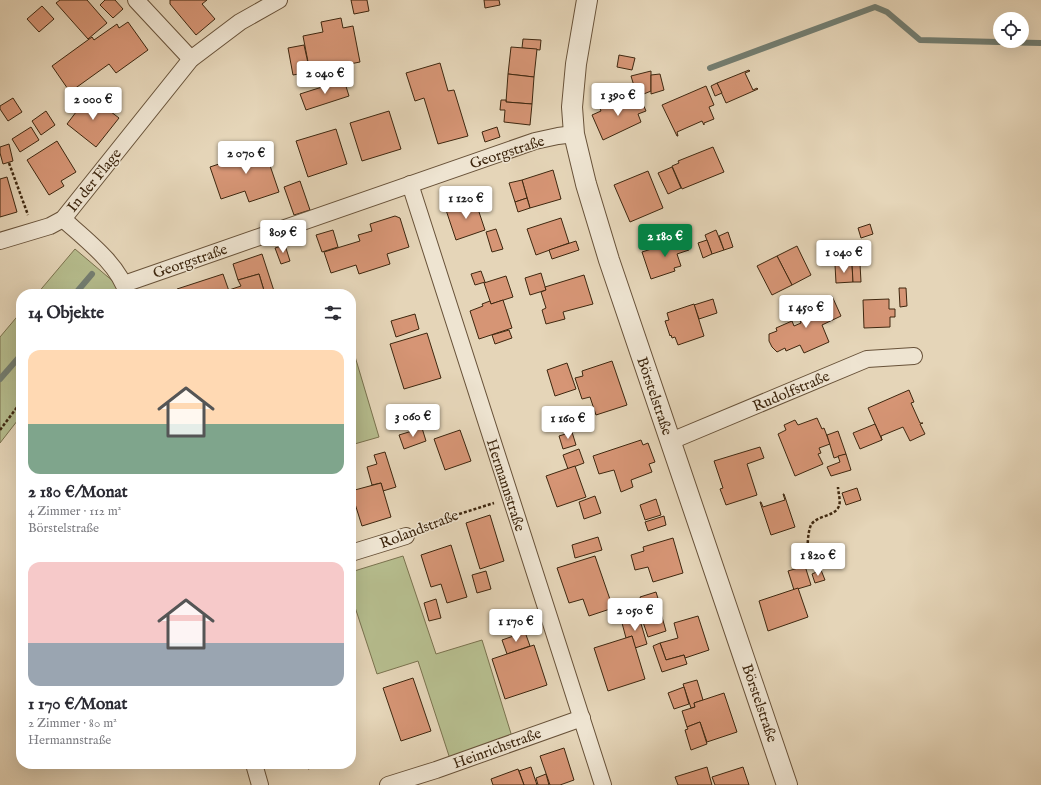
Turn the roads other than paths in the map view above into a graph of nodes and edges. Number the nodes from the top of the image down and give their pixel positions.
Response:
1 (136, 0) edge
2 (279, 0) edge
3 (587, 0) edge
4 (191, 60) junction
5 (574, 134) junction
6 (410, 184) junction
7 (63, 218) junction
8 (0, 241) edge
9 (126, 289) edge
10 (914, 356) dead end
11 (671, 441) junction
12 (406, 536) road end
13 (356, 551) edge
14 (582, 718) junction
15 (255, 769) edge
16 (260, 785) edge
17 (388, 785) edge
18 (602, 785) edge
19 (787, 785) edge

1 - 4 street
2 - 4 street, In der Flage
3 - 5 street, Börstelstraße
4 - 7 street, In der Flage
5 - 6 street, Georgstraße
5 - 11 street, Börstelstraße
6 - 9 street, Georgstraße
6 - 14 street, Hermannstraße
7 - 8 street, In der Flage
7 - 9 street
10 - 11 street, Rudolfstraße
11 - 19 street, Börstelstraße
12 - 13 street, Rolandstraße
14 - 17 street, Heinrichstraße
14 - 18 street, Hermannstraße
15 - 16 street

